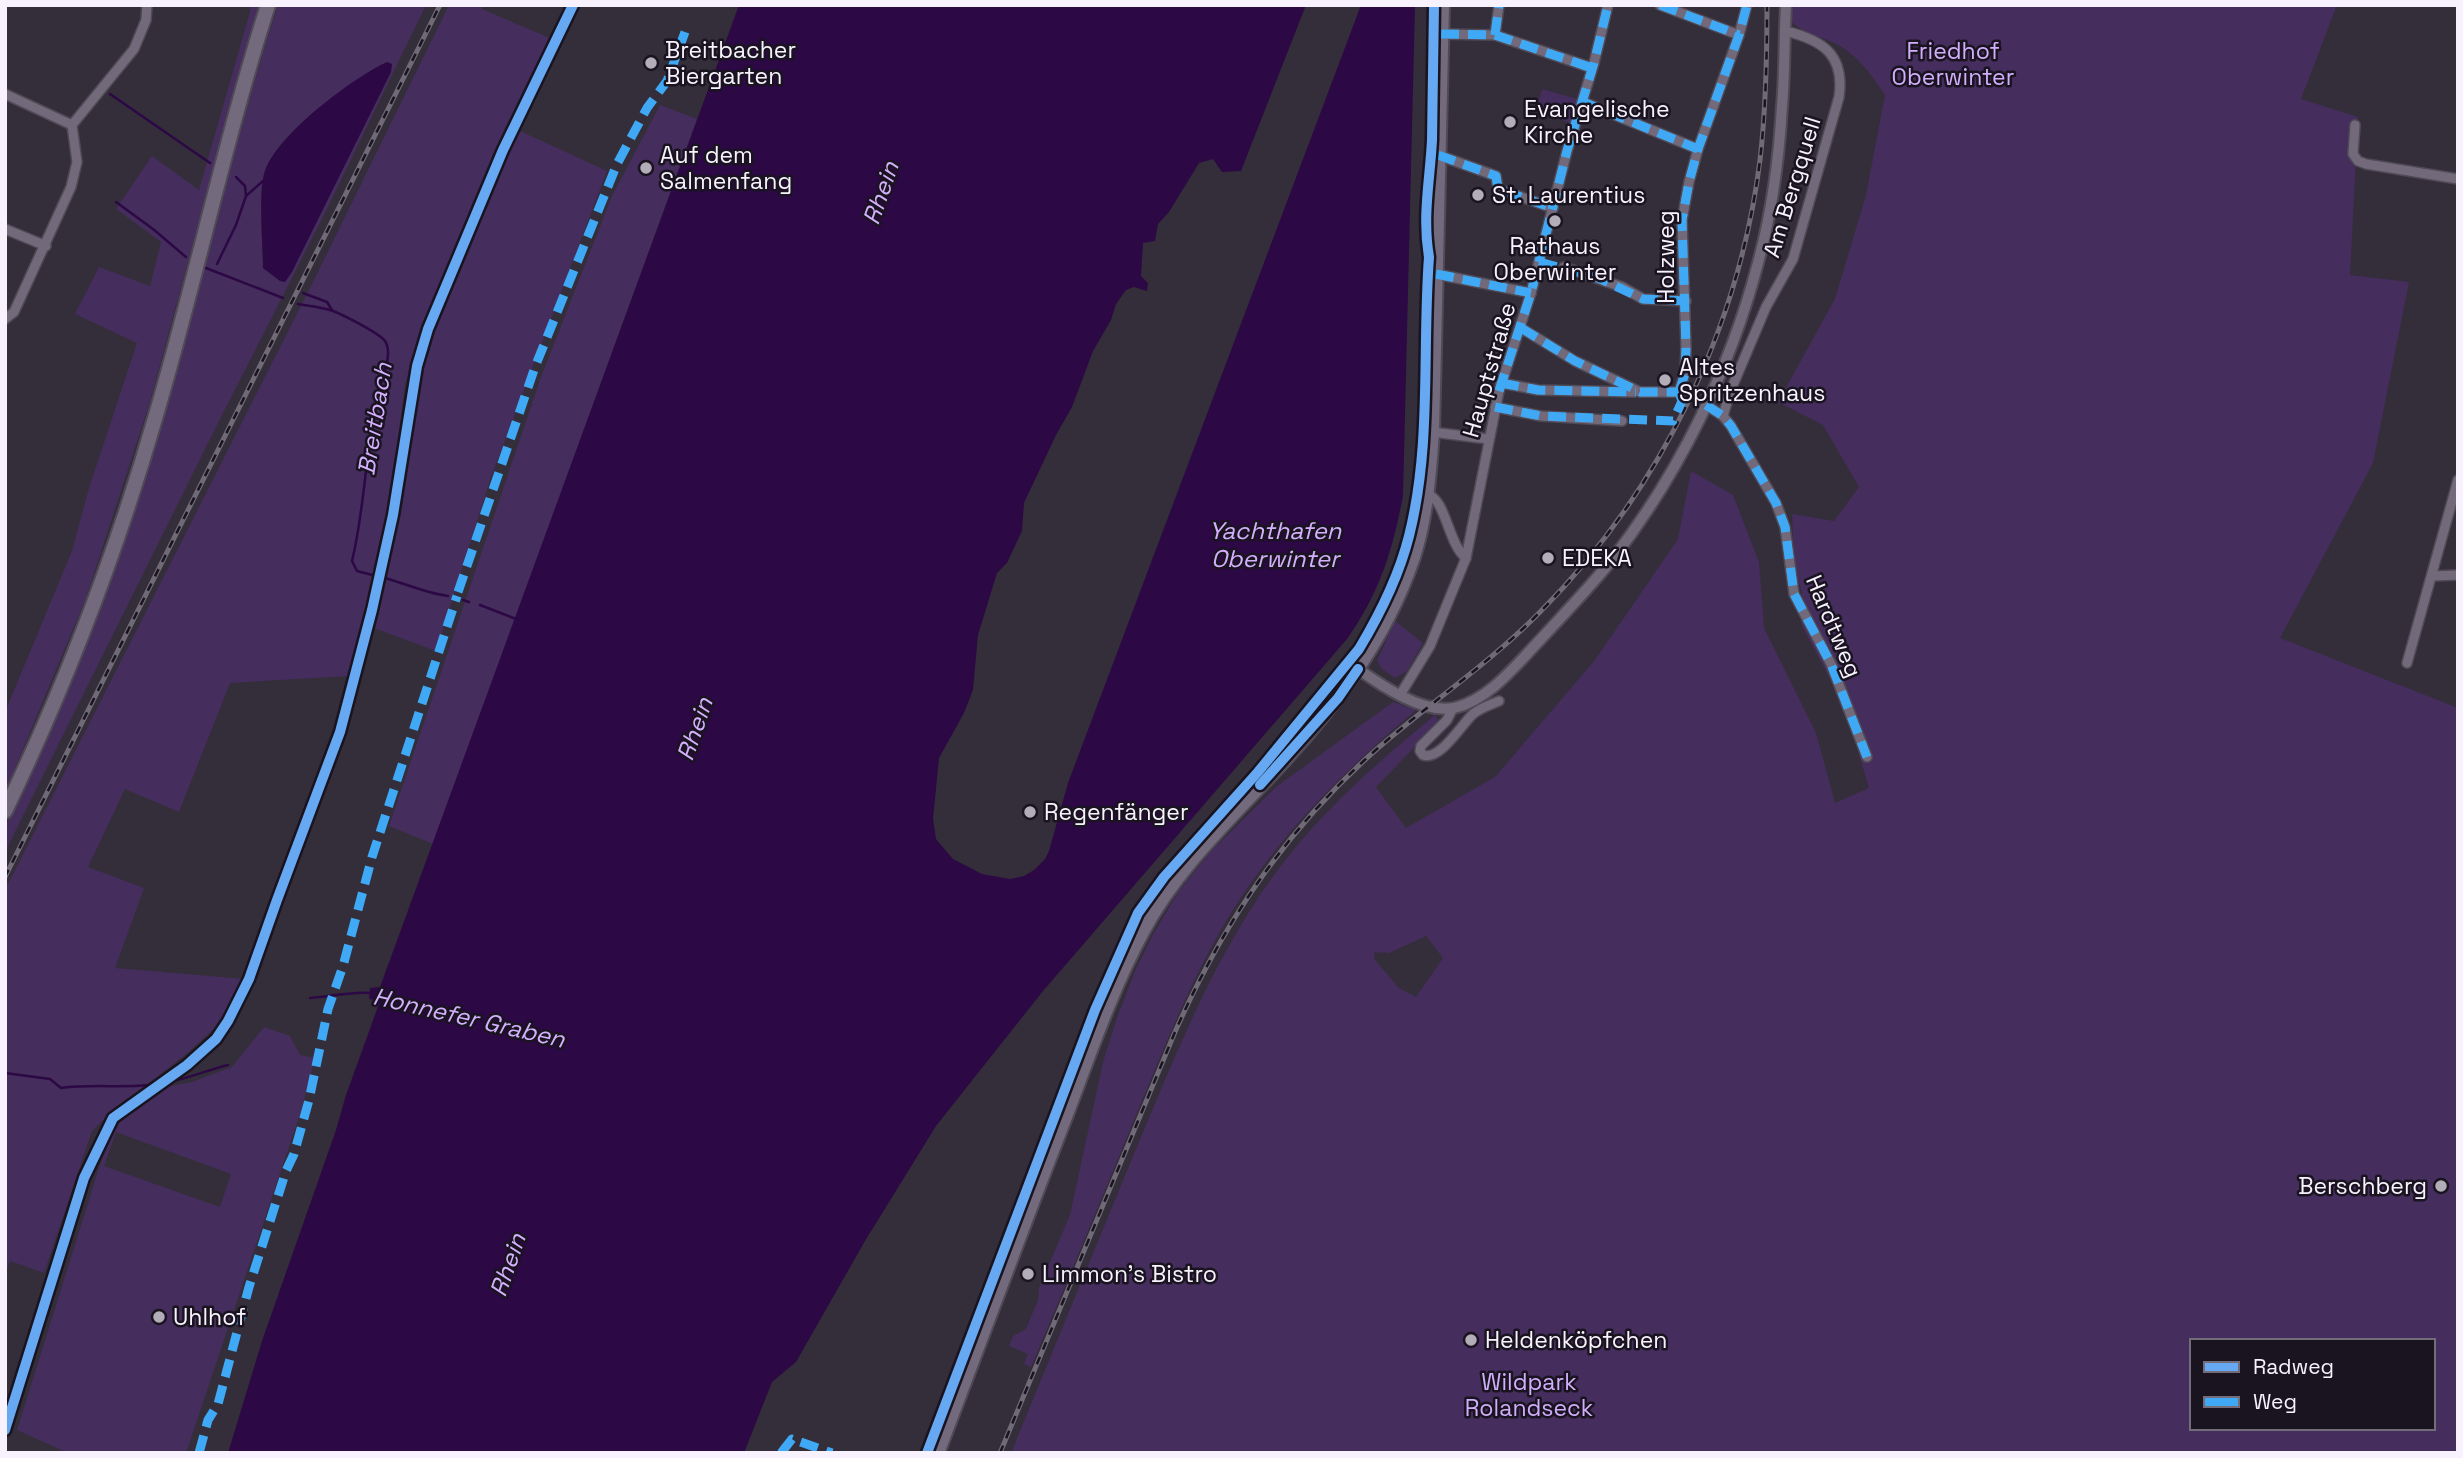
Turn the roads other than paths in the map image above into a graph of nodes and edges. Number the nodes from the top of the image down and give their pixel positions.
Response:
1 (147, 5) edge
2 (268, 5) edge
3 (1442, 5) edge
4 (1499, 5) edge
5 (1608, 5) edge
6 (1660, 5) edge
7 (1747, 5) edge
8 (1786, 5) edge
9 (1785, 31) junction
10 (1441, 34) junction
11 (1495, 35) junction
12 (1739, 35) junction
13 (1592, 68) junction
14 (5, 94) edge
15 (1583, 102) junction
16 (72, 125) junction
17 (2355, 125) dead end
18 (1698, 149) junction
19 (1438, 155) junction
20 (2458, 179) edge
21 (1552, 212) junction
22 (5, 229) edge
23 (46, 246) junction
24 (1564, 267) dead end
25 (1436, 274) junction
26 (1531, 293) junction
27 (1685, 301) junction
28 (5, 319) edge
29 (1521, 328) junction
30 (1501, 383) junction
31 (1640, 392) junction
32 (1706, 405) junction
33 (1495, 407) junction
34 (1723, 416) junction
35 (1622, 421) dead end
36 (1432, 432) junction
37 (1488, 439) junction
38 (2458, 480) edge
39 (1426, 494) junction
40 (1466, 558) junction
41 (2458, 575) edge
42 (2432, 576) junction
43 (2407, 663) dead end
44 (1358, 669) junction
45 (1400, 695) junction
46 (1499, 701) dead end
47 (1453, 708) junction
48 (1867, 757) dead end
49 (5, 811) edge
50 (113, 1118) dead end
51 (5, 1430) edge
52 (937, 1453) edge

1 - 16 street
2 - 49 main road
3 - 10 main road
4 - 11 street
5 - 13 street, Hauptstraße
6 - 12 street
7 - 12 street, Holzweg
8 - 9 street
9 - 32 street
9 - 34 street, Am Bergquell
10 - 11 street
10 - 19 main road
11 - 13 street
12 - 18 street, Holzweg
13 - 15 street, Hauptstraße
14 - 16 street
15 - 18 street
15 - 21 street, Hauptstraße
16 - 23 street
17 - 20 street
18 - 27 street, Holzweg
19 - 21 street
19 - 25 main road
21 - 26 street, Hauptstraße
22 - 23 street
23 - 28 street
24 - 27 street
25 - 26 street
25 - 36 main road
26 - 29 street, Hauptstraße
27 - 31 street, Holzweg
29 - 30 street, Hauptstraße
29 - 31 street
30 - 31 street
30 - 33 street, Hauptstraße
32 - 34 street, Hardtweg
32 - 47 street
33 - 35 street
33 - 37 street, Hauptstraße
34 - 48 street, Hardtweg
36 - 37 street
36 - 39 main road
37 - 40 street, Hauptstraße
38 - 42 street
39 - 40 street
39 - 44 main road
40 - 45 street, Hauptstraße
41 - 42 street
42 - 43 street
44 - 45 street
44 - 52 main road
45 - 47 street
46 - 47 street
50 - 51 street

